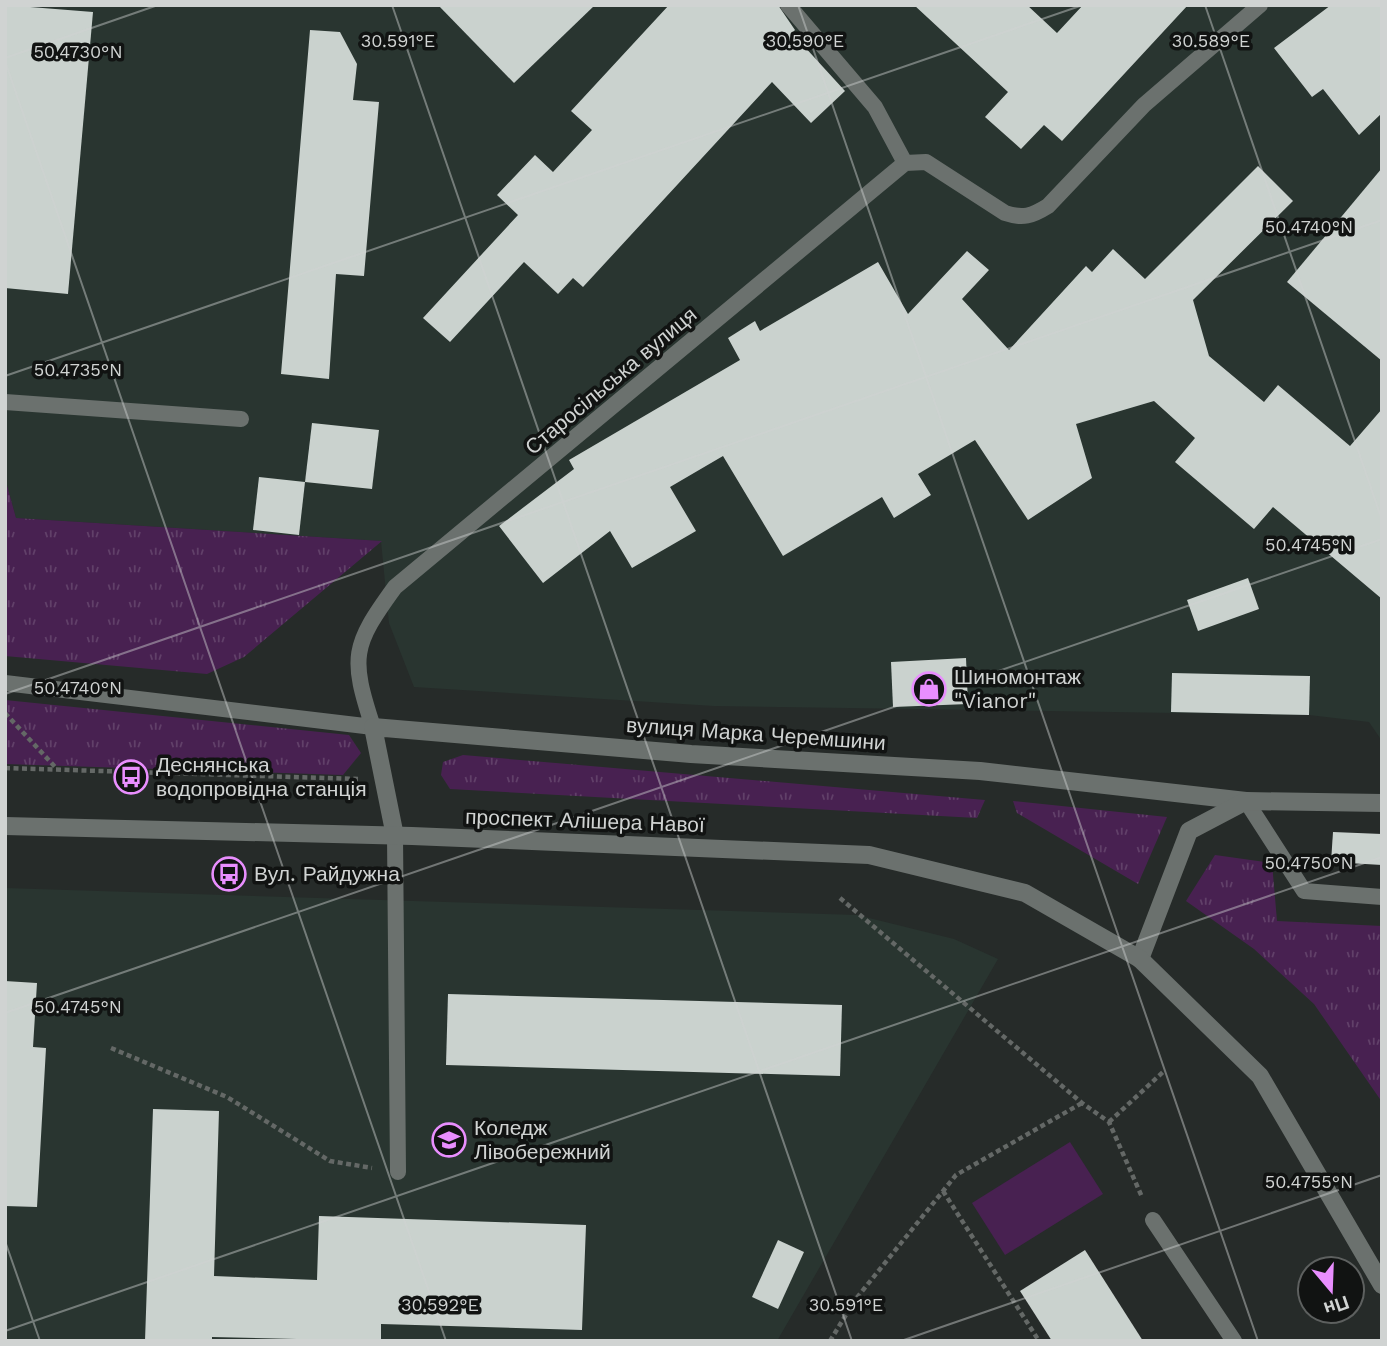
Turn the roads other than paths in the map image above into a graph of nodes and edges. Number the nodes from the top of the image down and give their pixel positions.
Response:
1 (788, 5) edge
2 (1260, 5) edge
3 (905, 163) junction
4 (5, 402) edge
5 (241, 419) dead end
6 (5, 683) edge
7 (373, 727) junction
8 (1246, 801) junction
9 (1382, 803) edge
10 (5, 826) edge
11 (395, 836) junction
12 (1382, 897) edge
13 (1140, 959) junction
14 (398, 1172) road end
15 (1153, 1220) road end
16 (1382, 1285) edge
17 (1234, 1341) edge

1 - 3 lane
2 - 3 lane
3 - 7 lane, Старосільська вулиця
4 - 5 lane
6 - 7 lane
7 - 8 street, вулиця Марка Черемшини
7 - 11 street
8 - 9 street, вулиця Марка Черемшини
8 - 12 lane
8 - 13 street, вулиця Марка Черемшини
10 - 11 street, проспект Алішера Навої
11 - 13 street, проспект Алішера Навої
11 - 14 lane
13 - 16 street, проспект Алішера Навої
15 - 17 lane

